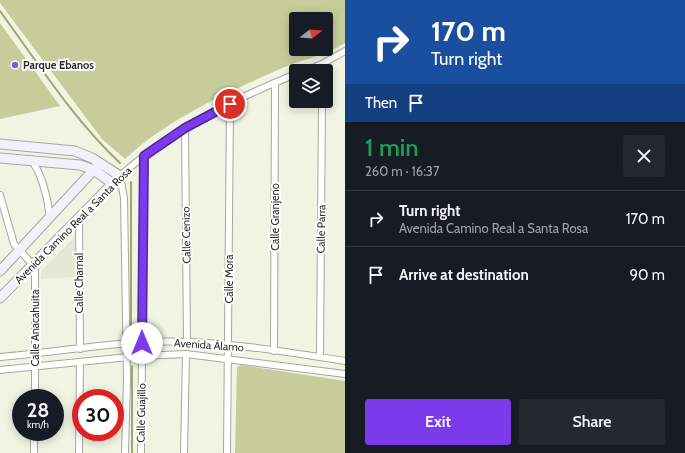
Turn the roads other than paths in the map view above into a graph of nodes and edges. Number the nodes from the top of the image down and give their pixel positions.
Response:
1 (345, 51) edge
2 (322, 64) edge
3 (289, 77) edge
4 (275, 83) junction
5 (230, 104) junction
6 (322, 108) edge
7 (185, 128) junction
8 (0, 144) edge
9 (144, 156) junction
10 (0, 158) edge
11 (31, 160) junction
12 (97, 166) junction
13 (120, 176) junction
14 (112, 183) junction
15 (123, 186) junction
16 (0, 195) edge
17 (79, 217) junction
18 (49, 220) junction
19 (20, 251) junction
20 (33, 265) junction
21 (0, 271) edge
22 (0, 298) edge
23 (187, 342) junction
24 (142, 343) junction
25 (125, 344) junction
26 (229, 345) junction
27 (80, 349) junction
28 (274, 351) junction
29 (36, 354) junction
30 (186, 354) junction
31 (142, 356) junction
32 (0, 357) edge
33 (125, 358) junction
34 (228, 358) junction
35 (320, 358) junction
36 (80, 362) junction
37 (345, 362) edge
38 (35, 366) junction
39 (0, 370) edge
40 (345, 374) edge
41 (35, 389) edge
42 (34, 441) edge
43 (34, 453) edge
44 (79, 453) edge
45 (125, 453) edge
46 (141, 453) edge
47 (184, 453) edge
48 (227, 453) edge

1 - 2 street
3 - 4 street, Avenida Camino Real a Santa Rosa
4 - 5 street, Avenida Camino Real a Santa Rosa
4 - 28 street, Calle Granjeno
5 - 7 street, Avenida Camino Real a Santa Rosa
5 - 26 street, Calle Mora
6 - 35 street, Calle Parra
7 - 9 street, Avenida Camino Real a Santa Rosa
7 - 23 street, Calle Cenizo
8 - 12 street
9 - 13 street, Avenida Camino Real a Santa Rosa
9 - 24 street, Calle Guajillo
10 - 11 street
11 - 12 street
11 - 18 street
12 - 13 street
12 - 14 street
12 - 18 street, Avenida Camino Real a Santa Rosa
13 - 14 street, Avenida Camino Real a Santa Rosa
13 - 15 street, Calle Guajillo
14 - 15 street
14 - 17 street, Avenida Camino Real a Santa Rosa
15 - 25 street, Calle Guajillo
16 - 19 street
17 - 20 street, Avenida Camino Real a Santa Rosa
17 - 27 street, Calle Chamal
18 - 19 street, Avenida Camino Real a Santa Rosa
19 - 20 street
19 - 21 street, Avenida Camino Real a Santa Rosa
20 - 22 street, Avenida Camino Real a Santa Rosa
20 - 29 street, Calle Anacahuita
23 - 24 street, Avenida Álamo
23 - 26 street, Avenida Álamo
24 - 25 street, Avenida Álamo
24 - 31 street, Calle Guajillo
25 - 27 street, Avenida Álamo
25 - 33 street, Calle Guajillo
26 - 28 street, Avenida Álamo
26 - 34 street, Calle Mora
27 - 29 street, Avenida Álamo
28 - 35 street, Avenida Álamo
29 - 32 street, Avenida Álamo
29 - 38 street, Calle Anacahuita
30 - 31 street, Avenida Álamo
30 - 34 street, Avenida Álamo
30 - 47 street
31 - 33 street, Avenida Álamo
31 - 46 street, Calle Guajillo
33 - 36 street, Avenida Álamo
33 - 45 street, Calle Guajillo
34 - 40 street, Avenida Álamo
34 - 48 street, Calle Mora
35 - 37 street, Avenida Álamo
36 - 38 street, Avenida Álamo
36 - 44 street
38 - 39 street, Avenida Álamo
38 - 41 street, Calle Anacahuita
42 - 43 street

